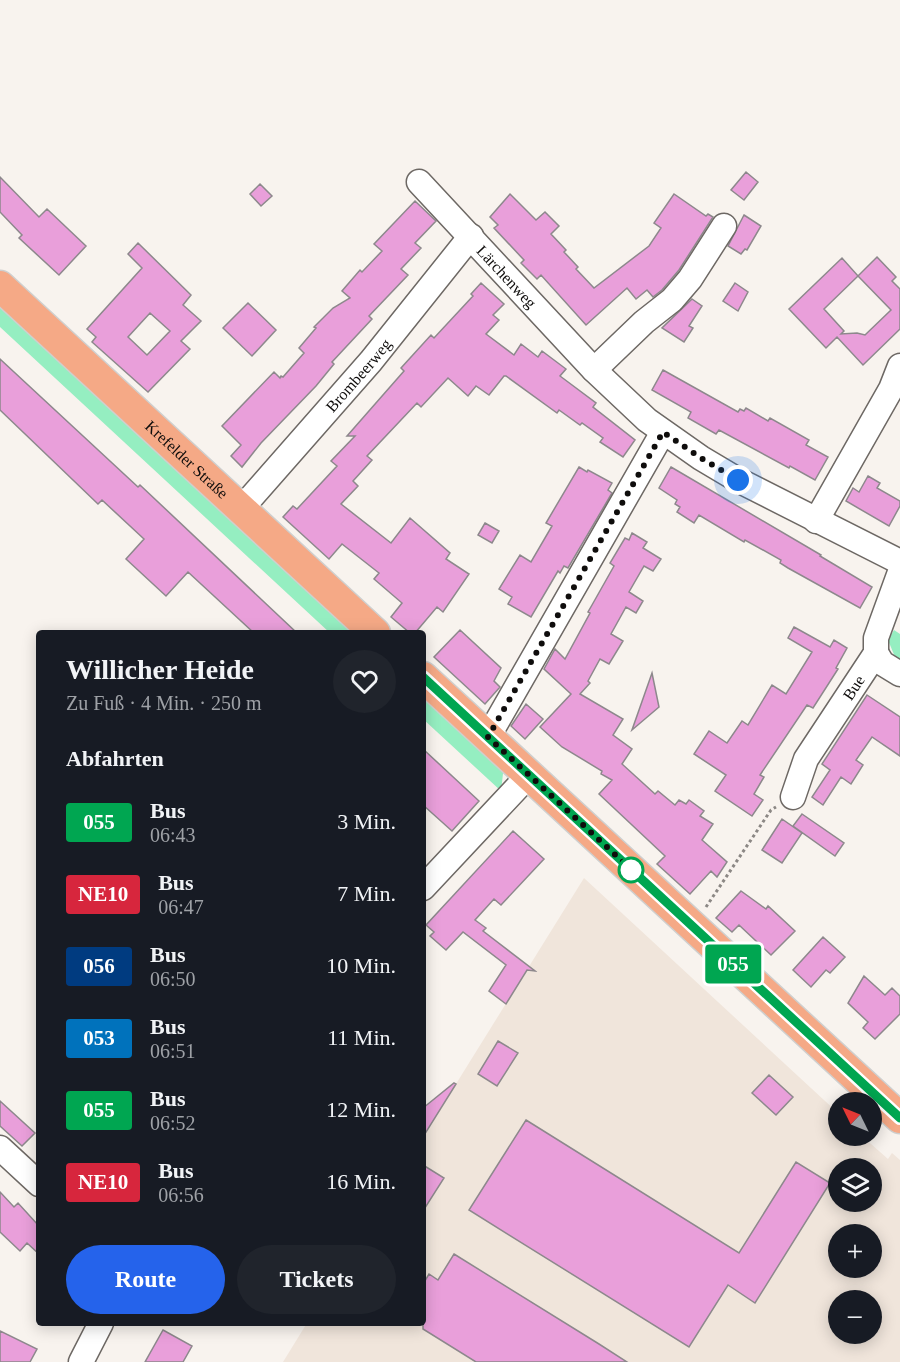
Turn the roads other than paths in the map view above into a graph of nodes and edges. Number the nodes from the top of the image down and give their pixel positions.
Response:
1 (419, 182) dead end
2 (724, 226) dead end
3 (471, 236) junction
4 (0, 286) edge
5 (900, 366) edge
6 (594, 370) junction
7 (663, 432) junction
8 (241, 509) junction
9 (816, 521) junction
10 (900, 562) edge
11 (900, 572) edge
12 (372, 630) edge
13 (876, 653) junction
14 (900, 674) edge
15 (426, 680) edge
16 (488, 737) junction
17 (529, 775) junction
18 (793, 797) road end
19 (426, 885) edge
20 (900, 1118) edge
21 (0, 1148) edge
22 (36, 1181) edge
23 (99, 1326) edge
24 (81, 1362) edge

1 - 3 street, Lärchenweg
2 - 6 street
3 - 6 street, Lärchenweg
3 - 8 street, Brombeerweg
4 - 8 main road, Krefelder Straße
5 - 9 street
6 - 7 street, Lärchenweg
7 - 9 street, Lärchenweg
7 - 16 street
8 - 12 main road, Krefelder Straße
9 - 10 street, Lärchenweg
11 - 13 street, Bue
13 - 14 street
13 - 18 street, Bue
15 - 16 main road
16 - 17 main road
17 - 19 street
17 - 20 main road
21 - 22 street
23 - 24 street

